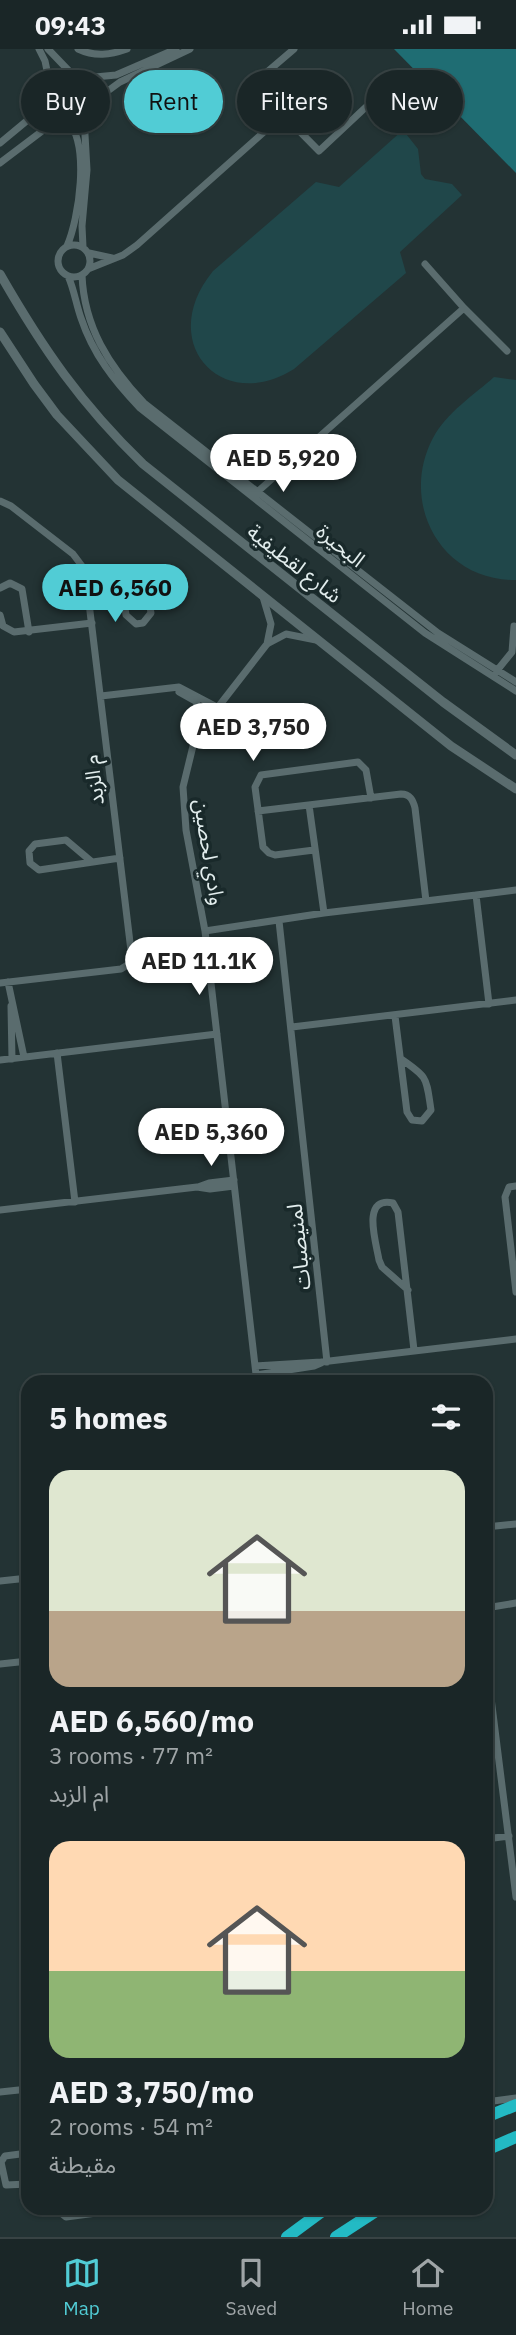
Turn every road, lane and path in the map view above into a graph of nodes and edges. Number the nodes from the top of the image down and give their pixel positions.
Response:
1 (39, 49) edge
2 (48, 49) edge
3 (78, 49) edge
4 (127, 49) edge
5 (176, 49) edge
6 (190, 49) edge
7 (294, 49) edge
8 (47, 70) edge
9 (68, 70) edge
10 (269, 70) edge
11 (110, 76) edge
12 (110, 89) edge
13 (366, 107) edge
14 (352, 120) edge
15 (21, 126) edge
16 (39, 133) edge
17 (76, 133) edge
18 (85, 133) edge
19 (263, 133) edge
20 (300, 133) edge
21 (338, 133) edge
22 (0, 143) edge
23 (0, 163) edge
24 (66, 247) junction
25 (86, 250) junction
26 (116, 258) junction
27 (425, 264) dead end
28 (85, 272) junction
29 (0, 274) edge
30 (68, 276) junction
31 (464, 308) junction
32 (1, 333) edge
33 (507, 351) dead end
34 (255, 494) junction
35 (0, 501) edge
36 (113, 581) junction
37 (88, 584) junction
38 (0, 588) edge
39 (263, 596) junction
40 (0, 615) edge
41 (92, 623) junction
42 (514, 626) dead end
43 (29, 632) junction
44 (317, 640) junction
45 (267, 644) junction
46 (495, 673) junction
47 (516, 682) edge
48 (161, 689) junction
49 (516, 691) edge
50 (101, 696) junction
51 (217, 707) junction
52 (208, 720) junction
53 (516, 755) edge
54 (516, 789) edge
55 (371, 797) junction
56 (309, 805) junction
57 (258, 811) junction
58 (314, 850) junction
59 (120, 858) junction
60 (92, 862) junction
61 (516, 890) edge
62 (476, 895) junction
63 (426, 901) junction
64 (324, 913) junction
65 (279, 921) junction
66 (205, 931) junction
67 (4, 983) edge
68 (516, 1000) edge
69 (11, 1002) junction
70 (489, 1004) junction
71 (395, 1016) junction
72 (292, 1027) junction
73 (217, 1034) junction
74 (57, 1053) junction
75 (24, 1057) junction
76 (12, 1059) junction
77 (401, 1059) junction
78 (0, 1060) edge
79 (234, 1183) junction
80 (516, 1186) edge
81 (75, 1202) junction
82 (0, 1210) edge
83 (515, 1276) edge
84 (408, 1290) junction
85 (516, 1292) edge
86 (516, 1339) edge
87 (414, 1350) junction
88 (324, 1362) junction
89 (255, 1366) junction
90 (256, 1375) edge
91 (275, 1375) edge
92 (516, 1524) edge
93 (493, 1526) edge
94 (21, 1579) edge
95 (0, 1581) edge
96 (516, 1603) edge
97 (493, 1607) edge
98 (21, 1662) edge
99 (0, 1664) edge
100 (493, 1712) edge
101 (509, 1836) junction
102 (493, 1838) edge
103 (516, 1897) edge
104 (21, 2090) edge
105 (0, 2092) edge
106 (516, 2098) edge
107 (493, 2101) edge
108 (516, 2105) edge
109 (493, 2114) edge
110 (516, 2137) edge
111 (493, 2147) edge
112 (21, 2154) edge
113 (21, 2184) edge
114 (64, 2215) edge
115 (81, 2215) edge
116 (317, 2215) edge
117 (370, 2215) edge
118 (287, 2237) edge
119 (336, 2237) edge

1 - 8 street
2 - 9 street
3 - 4 street
5 - 11 street
6 - 12 street
7 - 10 street
13 - 14 street
15 - 22 street
16 - 23 street
17 - 24 street
18 - 25 street
19 - 26 street
20 - 21 street
24 - 25 street
24 - 30 street
25 - 26 street
25 - 28 street
26 - 28 street
27 - 31 street
28 - 30 street
28 - 34 street, البحيرة
29 - 53 street, شارع لقطيفية
30 - 34 street, البحيرة
31 - 33 street
31 - 34 street
32 - 39 street
34 - 46 street, البحيرة
35 - 37 street, م الزبد
36 - 36 street
36 - 37 street
37 - 41 street, م الزبد
38 - 43 street
39 - 44 street
39 - 45 street
40 - 43 street
41 - 43 street
41 - 50 street, م الزبد
42 - 46 street
44 - 45 street
44 - 54 street
45 - 51 street, وادي لحصين
46 - 47 street, البحيرة
46 - 49 street, البحيرة
48 - 50 street
48 - 51 street
48 - 52 street
50 - 59 street, م الزبد
51 - 52 street, وادي لحصين
52 - 66 street, وادي لحصين
55 - 56 street
55 - 57 street
55 - 63 street
56 - 57 street
56 - 58 street
57 - 58 street
58 - 64 street
59 - 60 street
59 - 67 street, م الزبد
60 - 60 street
61 - 62 street
62 - 63 street
62 - 70 street
63 - 64 street
64 - 65 street
65 - 66 street
65 - 72 street, لمنيصبات
66 - 73 street, وادي لحصين
67 - 69 street
68 - 70 street
69 - 75 street
69 - 76 street
70 - 71 street
71 - 72 street
71 - 77 street
72 - 88 street, لمنيصبات
73 - 74 street
73 - 79 street, وادي لحصين
74 - 75 street
74 - 81 street
75 - 76 street
76 - 78 street
77 - 77 street
79 - 81 street
79 - 89 street, وادي لحصين
80 - 83 street
81 - 82 street
83 - 85 street
84 - 84 street
84 - 87 street
86 - 87 street
87 - 88 street
88 - 89 street
88 - 91 street
89 - 90 street, وادي لحصين
92 - 93 street
94 - 95 street
96 - 97 street
98 - 99 street
100 - 101 street
101 - 102 street
101 - 103 street
104 - 105 street
106 - 107 street
108 - 109 highway
110 - 111 highway
112 - 113 street
114 - 115 street
116 - 118 highway
117 - 119 highway

